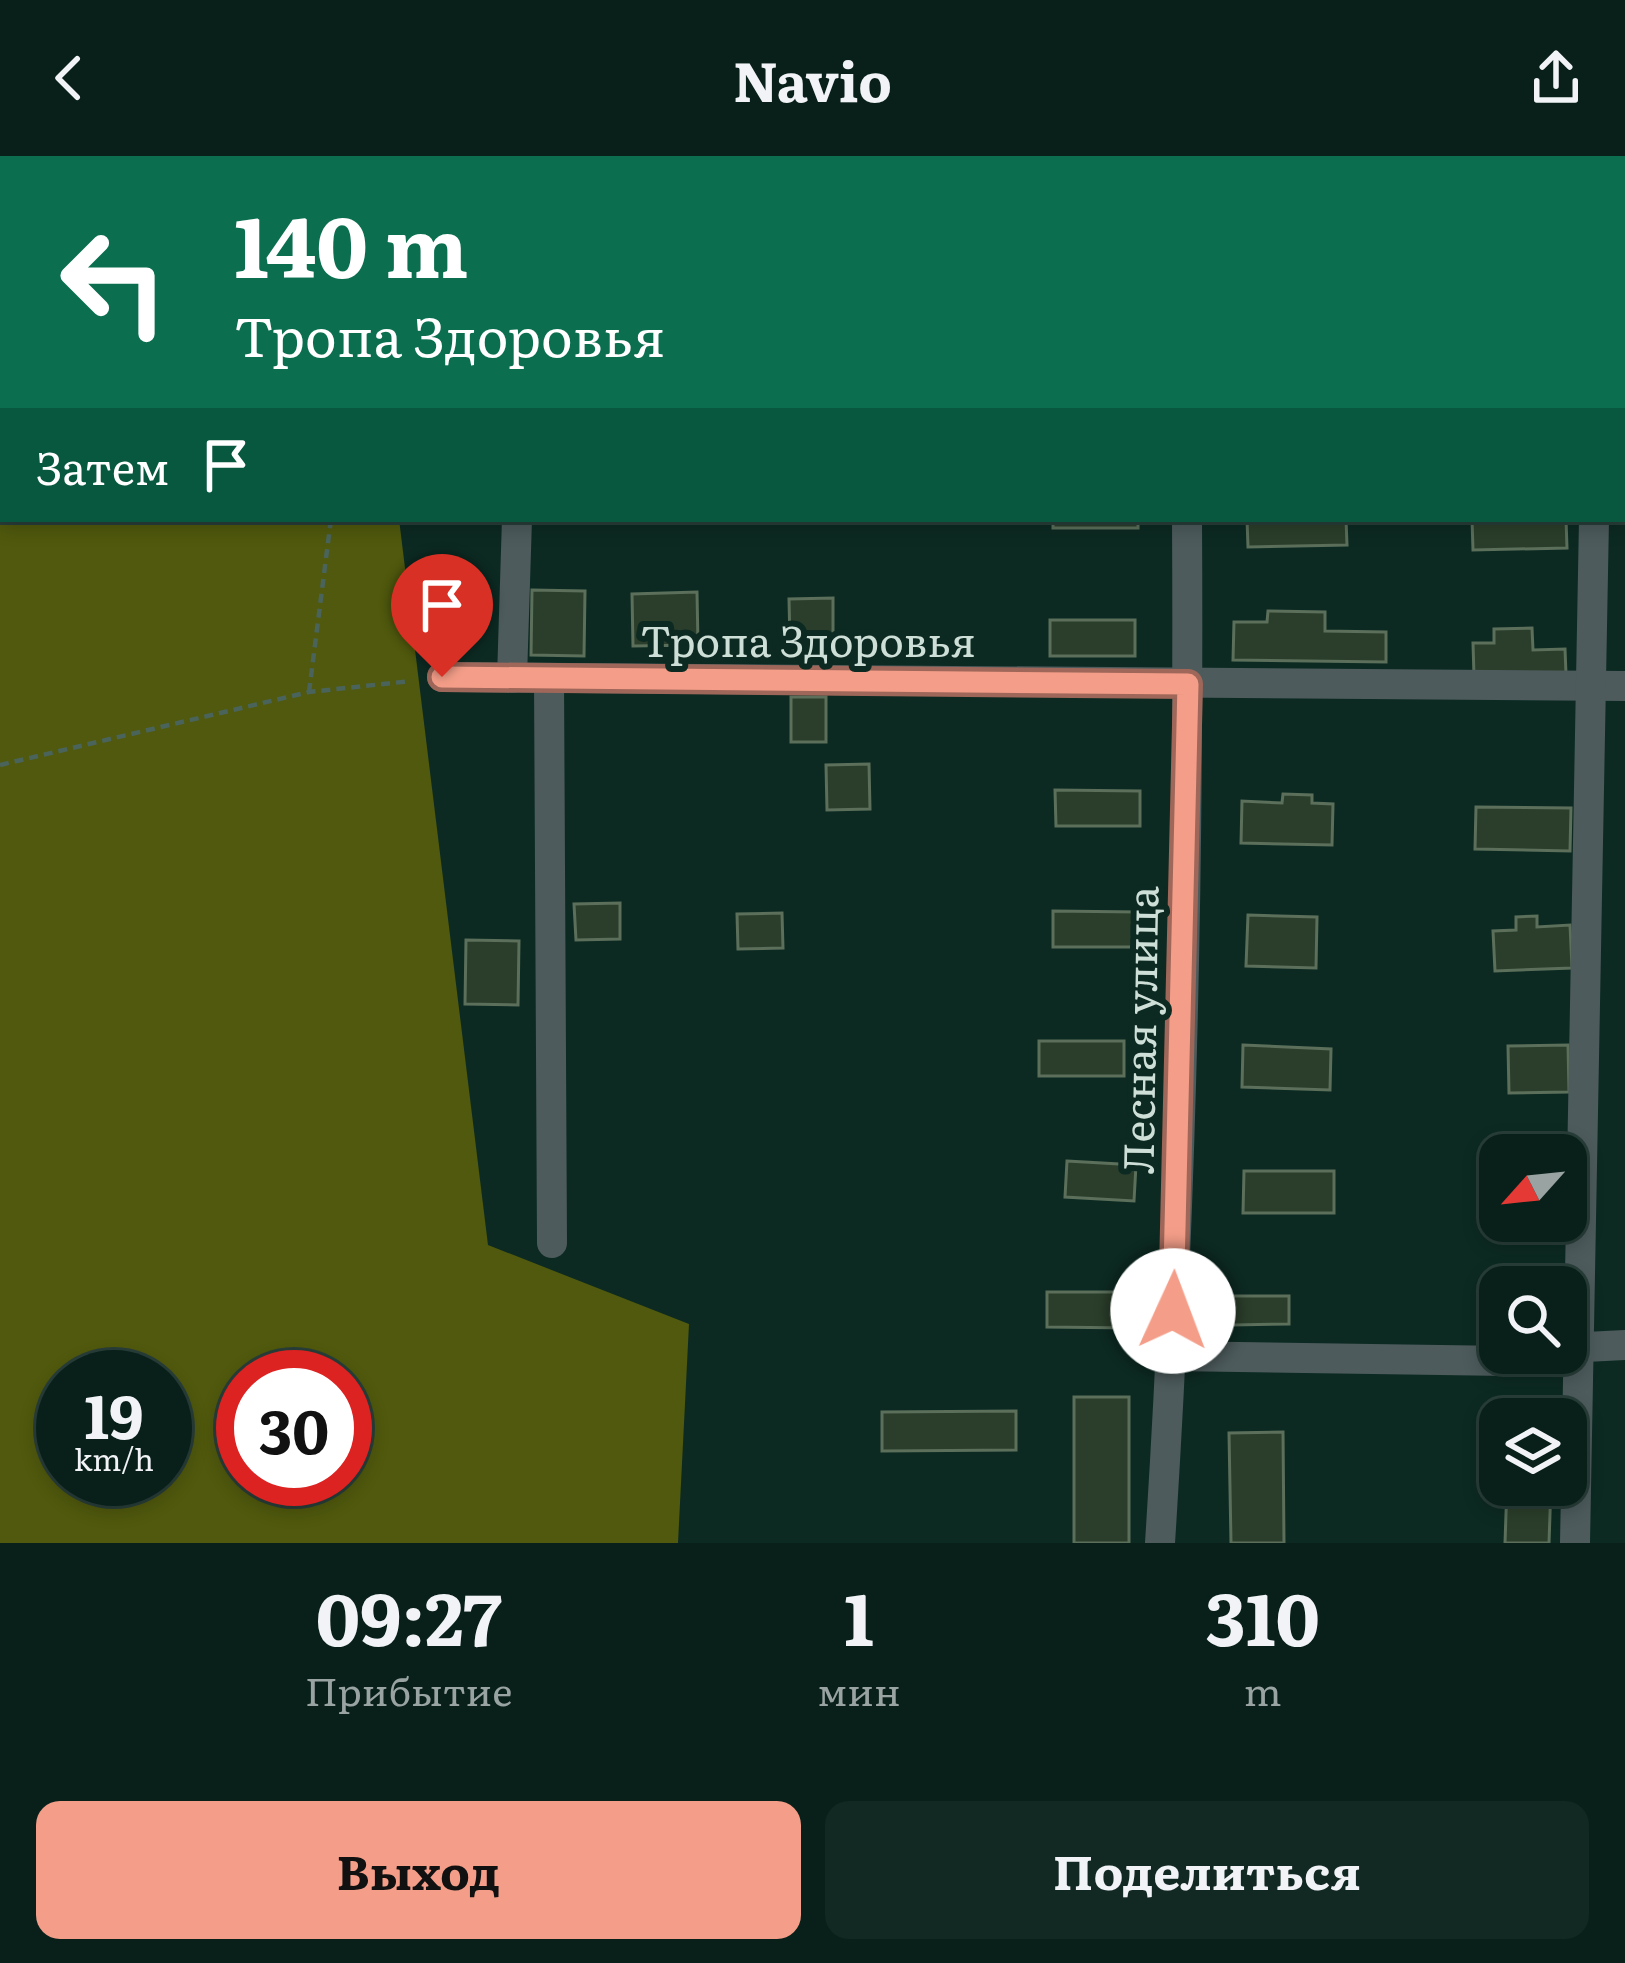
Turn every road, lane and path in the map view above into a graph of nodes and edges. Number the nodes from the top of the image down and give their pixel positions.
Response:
1 (331, 522) edge
2 (517, 522) edge
3 (1186, 522) edge
4 (1594, 522) edge
5 (442, 677) joint
6 (512, 678) junction
7 (549, 679) junction
8 (1188, 684) junction
9 (1592, 684) junction
10 (1625, 686) edge
11 (309, 692) junction
12 (0, 765) edge
13 (553, 1243) dead end
14 (1576, 1266) edge
15 (1587, 1345) edge
16 (1625, 1345) edge
17 (1172, 1356) junction
18 (1479, 1361) edge
19 (1574, 1374) edge
20 (1160, 1543) edge
21 (1575, 1543) edge

1 - 11 path
2 - 6 street
3 - 8 street, Лесная улица
4 - 9 street
5 - 6 street, Тропа Здоровья
5 - 11 path
6 - 7 street, Тропа Здоровья
7 - 8 street, Тропа Здоровья
7 - 13 street
8 - 9 street, Тропа Здоровья
8 - 17 street, Лесная улица
9 - 10 street, Тропа Здоровья
9 - 14 street
11 - 12 path
15 - 16 street
17 - 18 street
17 - 20 street, Лесная улица
19 - 21 street

